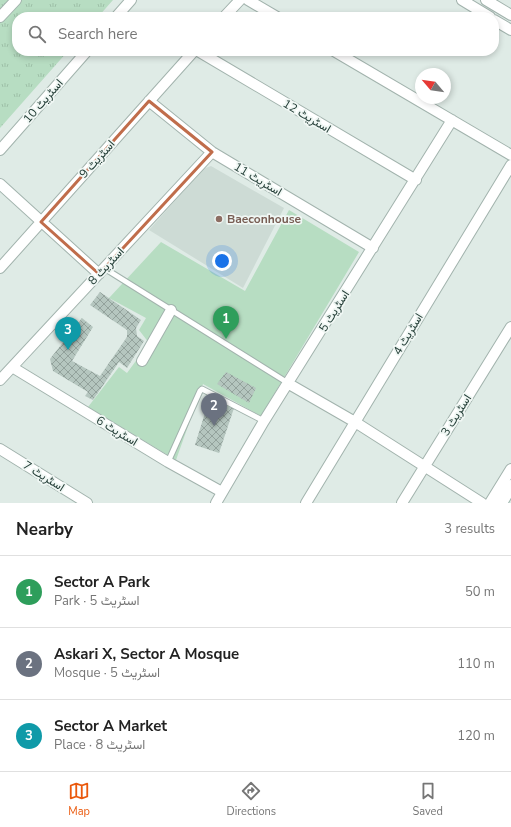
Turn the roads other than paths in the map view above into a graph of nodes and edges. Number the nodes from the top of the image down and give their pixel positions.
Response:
1 (16, 0) edge
2 (131, 0) edge
3 (240, 0) edge
4 (248, 0) edge
5 (462, 0) edge
6 (486, 0) edge
7 (120, 12) edge
8 (229, 12) edge
9 (268, 12) edge
10 (482, 12) edge
11 (511, 15) edge
12 (0, 18) edge
13 (499, 23) edge
14 (511, 30) edge
15 (83, 56) edge
16 (190, 56) edge
17 (206, 56) edge
18 (343, 56) edge
19 (149, 101) junction
20 (452, 120) junction
21 (0, 150) edge
22 (212, 152) junction
23 (511, 156) edge
24 (511, 166) edge
25 (416, 180) junction
26 (0, 184) edge
27 (41, 222) junction
28 (373, 248) junction
29 (0, 268) edge
30 (102, 271) junction
31 (171, 310) junction
32 (511, 327) edge
33 (142, 361) dead end
34 (12, 367) junction
35 (0, 380) edge
36 (289, 384) junction
37 (264, 421) junction
38 (355, 422) junction
39 (0, 449) edge
40 (168, 462) junction
41 (424, 467) junction
42 (511, 469) edge
43 (511, 486) edge
44 (222, 492) junction
45 (505, 501) edge
46 (87, 503) edge
47 (216, 503) edge
48 (306, 503) edge
49 (402, 503) edge
50 (482, 503) edge
51 (490, 503) edge

1 - 12 street
2 - 7 street
3 - 8 street
4 - 9 street
5 - 10 street
6 - 11 street
13 - 14 street
15 - 21 street, اسٹریٹ 10
16 - 19 street, اسٹریٹ 9
17 - 25 street, اسٹریٹ 12
18 - 20 street
19 - 22 street, اسٹریٹ 11
19 - 27 street, اسٹریٹ 9
20 - 23 street
20 - 25 street, اسٹریٹ 5
22 - 28 street, اسٹریٹ 11
22 - 30 street, اسٹریٹ 8
24 - 38 street, اسٹریٹ 4
25 - 28 street, اسٹریٹ 5
26 - 27 street
27 - 29 street, اسٹریٹ 9
27 - 30 street
28 - 36 street, اسٹریٹ 5
30 - 31 lane
30 - 34 street, اسٹریٹ 8
31 - 33 street
31 - 36 lane
32 - 41 street, اسٹریٹ 3
34 - 35 street, اسٹریٹ 8
34 - 40 street, اسٹریٹ 6
36 - 37 street, اسٹریٹ 5
36 - 38 street
37 - 40 lane
37 - 44 street, اسٹریٹ 5
38 - 41 street
38 - 48 street, اسٹریٹ 4
39 - 46 street, اسٹریٹ 7
40 - 44 street, اسٹریٹ 6
41 - 49 street, اسٹریٹ 3
41 - 50 street
42 - 51 street
43 - 45 street
44 - 47 street, اسٹریٹ 5

